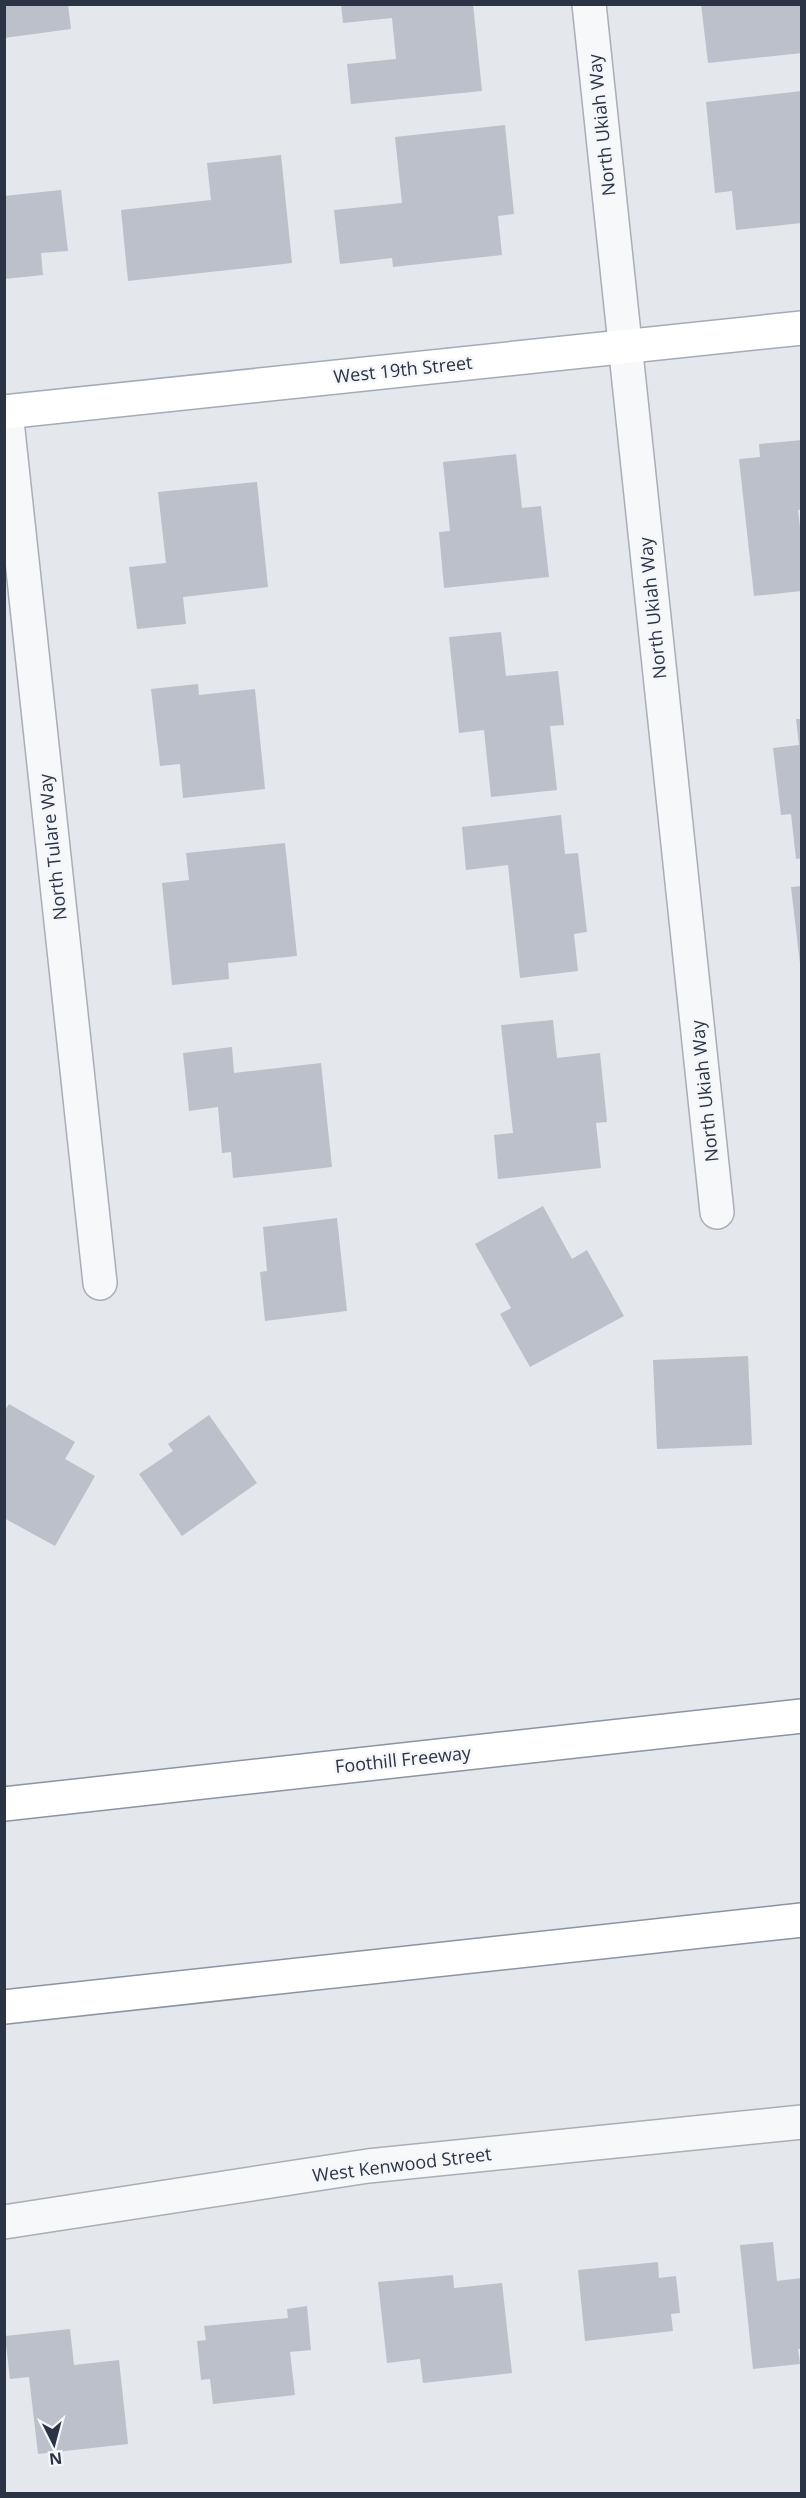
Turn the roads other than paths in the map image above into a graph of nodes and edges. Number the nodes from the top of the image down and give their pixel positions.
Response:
1 (589, 4) edge
2 (801, 328) edge
3 (626, 347) junction
4 (5, 412) edge
5 (717, 1212) dead end
6 (100, 1283) dead end
7 (801, 1716) edge
8 (4, 1803) edge
9 (801, 1920) edge
10 (4, 2007) edge
11 (801, 2122) edge
12 (4, 2222) edge

1 - 3 street, North Ukiah Way
2 - 3 main road, West 19th Street
3 - 4 main road, West 19th Street
3 - 5 street, North Ukiah Way
4 - 6 street, North Tulare Way
7 - 8 main road, Foothill Freeway
9 - 10 main road
11 - 12 street, West Kenwood Street

